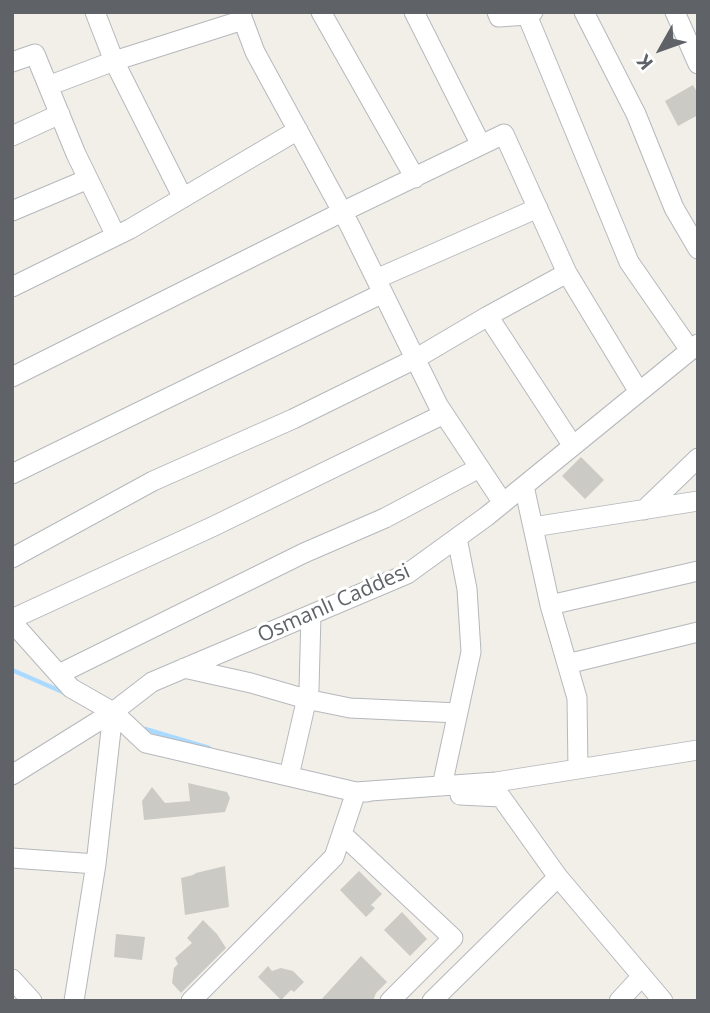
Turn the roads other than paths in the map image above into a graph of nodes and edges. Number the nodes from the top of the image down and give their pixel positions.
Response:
1 (95, 12) edge
2 (414, 12) edge
3 (497, 12) edge
4 (584, 12) edge
5 (675, 12) edge
6 (530, 13) edge
7 (328, 15) edge
8 (241, 16) edge
9 (114, 61) junction
10 (12, 62) edge
11 (698, 64) edge
12 (48, 86) junction
13 (60, 114) junction
14 (298, 130) junction
15 (12, 136) edge
16 (481, 145) junction
17 (415, 178) junction
18 (88, 179) junction
19 (183, 198) junction
20 (538, 208) junction
21 (12, 211) edge
22 (342, 212) junction
23 (116, 236) junction
24 (698, 249) edge
25 (567, 273) junction
26 (379, 286) junction
27 (12, 287) edge
28 (488, 316) junction
29 (694, 347) edge
30 (415, 359) junction
31 (12, 377) edge
32 (639, 392) junction
33 (444, 414) junction
34 (573, 446) junction
35 (698, 458) edge
36 (479, 468) junction
37 (12, 474) edge
38 (524, 486) junction
39 (698, 501) edge
40 (503, 503) junction
41 (644, 510) junction
42 (533, 527) junction
43 (457, 538) junction
44 (12, 558) edge
45 (698, 571) edge
46 (550, 605) junction
47 (311, 615) junction
48 (12, 621) edge
49 (698, 632) edge
50 (567, 664) junction
51 (184, 668) junction
52 (59, 674) junction
53 (306, 699) junction
54 (113, 712) junction
55 (458, 712) junction
56 (698, 750) edge
57 (578, 769) junction
58 (12, 775) edge
59 (289, 776) junction
60 (442, 786) junction
61 (356, 792) junction
62 (343, 835) junction
63 (12, 858) edge
64 (96, 864) junction
65 (558, 877) junction
66 (642, 976) junction
67 (12, 979) edge
68 (32, 1001) edge
69 (74, 1001) edge
70 (191, 1001) edge
71 (390, 1001) edge
72 (432, 1001) edge
73 (619, 1001) edge
74 (663, 1001) edge

1 - 9 street
2 - 16 street
3 - 6 street
4 - 24 street
5 - 11 street
6 - 29 street
7 - 17 street
8 - 9 street
8 - 14 street
9 - 12 street
9 - 19 street
10 - 12 street
12 - 13 street
13 - 15 street
13 - 18 street
14 - 19 street
14 - 22 street
16 - 17 street
16 - 20 street
17 - 22 street
18 - 21 street
18 - 23 street
19 - 23 street
20 - 25 street
20 - 26 street
22 - 26 street
22 - 31 street
23 - 27 street
25 - 28 street
25 - 32 street
26 - 30 street
26 - 37 street
28 - 30 street
28 - 34 street
29 - 32 street, Osmanlı Caddesi
30 - 33 street
30 - 44 street
32 - 34 street, Osmanlı Caddesi
33 - 36 street
33 - 48 street
34 - 38 street, Osmanlı Caddesi
35 - 41 street
36 - 40 street
36 - 52 street
38 - 40 street, Osmanlı Caddesi
38 - 42 street
39 - 41 street
40 - 43 street, Osmanlı Caddesi
41 - 42 street
42 - 46 street
43 - 47 street, Osmanlı Caddesi
43 - 55 street
45 - 46 street
46 - 50 street
47 - 51 street, Osmanlı Caddesi
47 - 53 street
48 - 52 street
49 - 50 street
50 - 57 street
51 - 53 street
51 - 54 street, Osmanlı Caddesi
52 - 54 street
53 - 55 street
53 - 59 street
54 - 58 street, Osmanlı Caddesi
54 - 59 street
54 - 64 street
55 - 60 street
56 - 57 street
57 - 60 street
59 - 61 street
60 - 61 street
61 - 62 street
61 - 65 street
62 - 70 street
62 - 71 street
63 - 64 street
64 - 69 street
65 - 66 street
65 - 72 street
66 - 73 street
66 - 74 street
67 - 68 street

